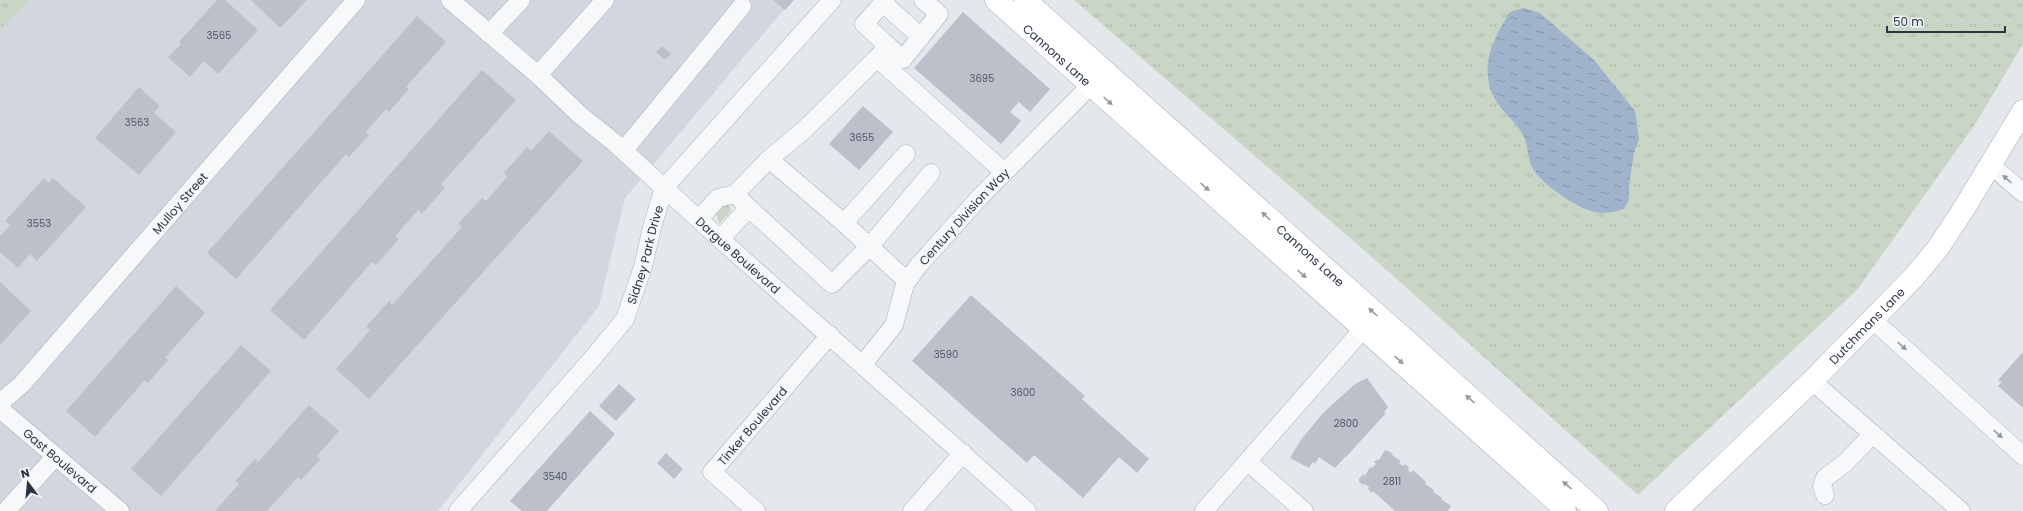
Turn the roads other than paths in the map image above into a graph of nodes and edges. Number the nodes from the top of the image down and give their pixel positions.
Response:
1 (356, 0) edge
2 (450, 0) edge
3 (521, 0) edge
4 (605, 0) edge
5 (832, 0) edge
6 (923, 0) edge
7 (996, 0) edge
8 (1024, 0) edge
9 (884, 2) edge
10 (742, 6) dead end
11 (489, 34) junction
12 (921, 37) junction
13 (883, 52) junction
14 (538, 75) junction
15 (1097, 78) junction
16 (2023, 111) edge
17 (624, 150) junction
18 (906, 154) dead end
19 (769, 159) junction
20 (1991, 165) junction
21 (1004, 172) junction
22 (931, 173) dead end
23 (664, 188) junction
24 (2023, 193) edge
25 (735, 194) junction
26 (749, 208) junction
27 (699, 219) junction
28 (844, 223) junction
29 (720, 239) junction
30 (870, 246) junction
31 (907, 281) junction
32 (1873, 320) junction
33 (1364, 328) junction
34 (830, 335) junction
35 (862, 364) junction
36 (1812, 381) junction
37 (0, 403) edge
38 (0, 409) edge
39 (1873, 434) junction
40 (963, 453) junction
41 (2023, 456) edge
42 (56, 457) junction
43 (1248, 462) junction
44 (1825, 495) dead end
45 (737, 505) edge
46 (464, 509) edge
47 (6, 511) edge
48 (120, 511) edge
49 (756, 511) edge
50 (912, 511) edge
51 (1027, 511) edge
52 (1204, 511) edge
53 (1304, 511) edge
54 (1565, 511) edge
55 (1596, 511) edge
56 (1676, 511) edge
57 (1961, 511) edge

1 - 37 street, Mulloy Street
2 - 11 street, Dargue Boulevard
3 - 11 street
4 - 14 street
5 - 23 street, Sidney Park Drive
6 - 12 street
7 - 15 main road, Cannons Lane
8 - 15 main road, Cannons Lane
9 - 12 street
9 - 13 street
10 - 17 street
11 - 14 street, Dargue Boulevard
12 - 13 street
13 - 19 street
13 - 21 street
14 - 17 street, Dargue Boulevard
15 - 21 street, Century Division Way
15 -> 33 main road, Cannons Lane
55 -> 15 main road, Cannons Lane
16 - 20 main road, Dutchmans Lane
17 - 23 street, Dargue Boulevard
18 - 28 street
19 - 25 street
19 - 28 street
24 -> 20 street
20 - 32 main road, Dutchmans Lane
21 - 31 street, Century Division Way
22 - 30 street
23 - 27 street, Dargue Boulevard
23 - 46 street, Sidney Park Drive
25 - 26 street
25 - 27 street
26 - 29 street
26 - 30 street
27 - 29 street, Dargue Boulevard
28 - 30 street
29 - 34 street, Dargue Boulevard
30 - 31 street
31 - 35 street, Century Division Way
32 - 36 main road, Dutchmans Lane
32 -> 41 street
33 - 43 street
33 -> 54 main road, Cannons Lane
34 - 35 street, Dargue Boulevard
34 - 45 street, Tinker Boulevard
35 - 40 street, Dargue Boulevard
36 - 39 street
36 - 56 main road, Dutchmans Lane
38 - 42 street, Gast Boulevard
39 - 44 street
39 - 57 street
40 - 50 street
40 - 51 street, Dargue Boulevard
42 - 47 street
42 - 48 street, Gast Boulevard
43 - 52 street
43 - 53 street
45 - 49 street, Tinker Boulevard

